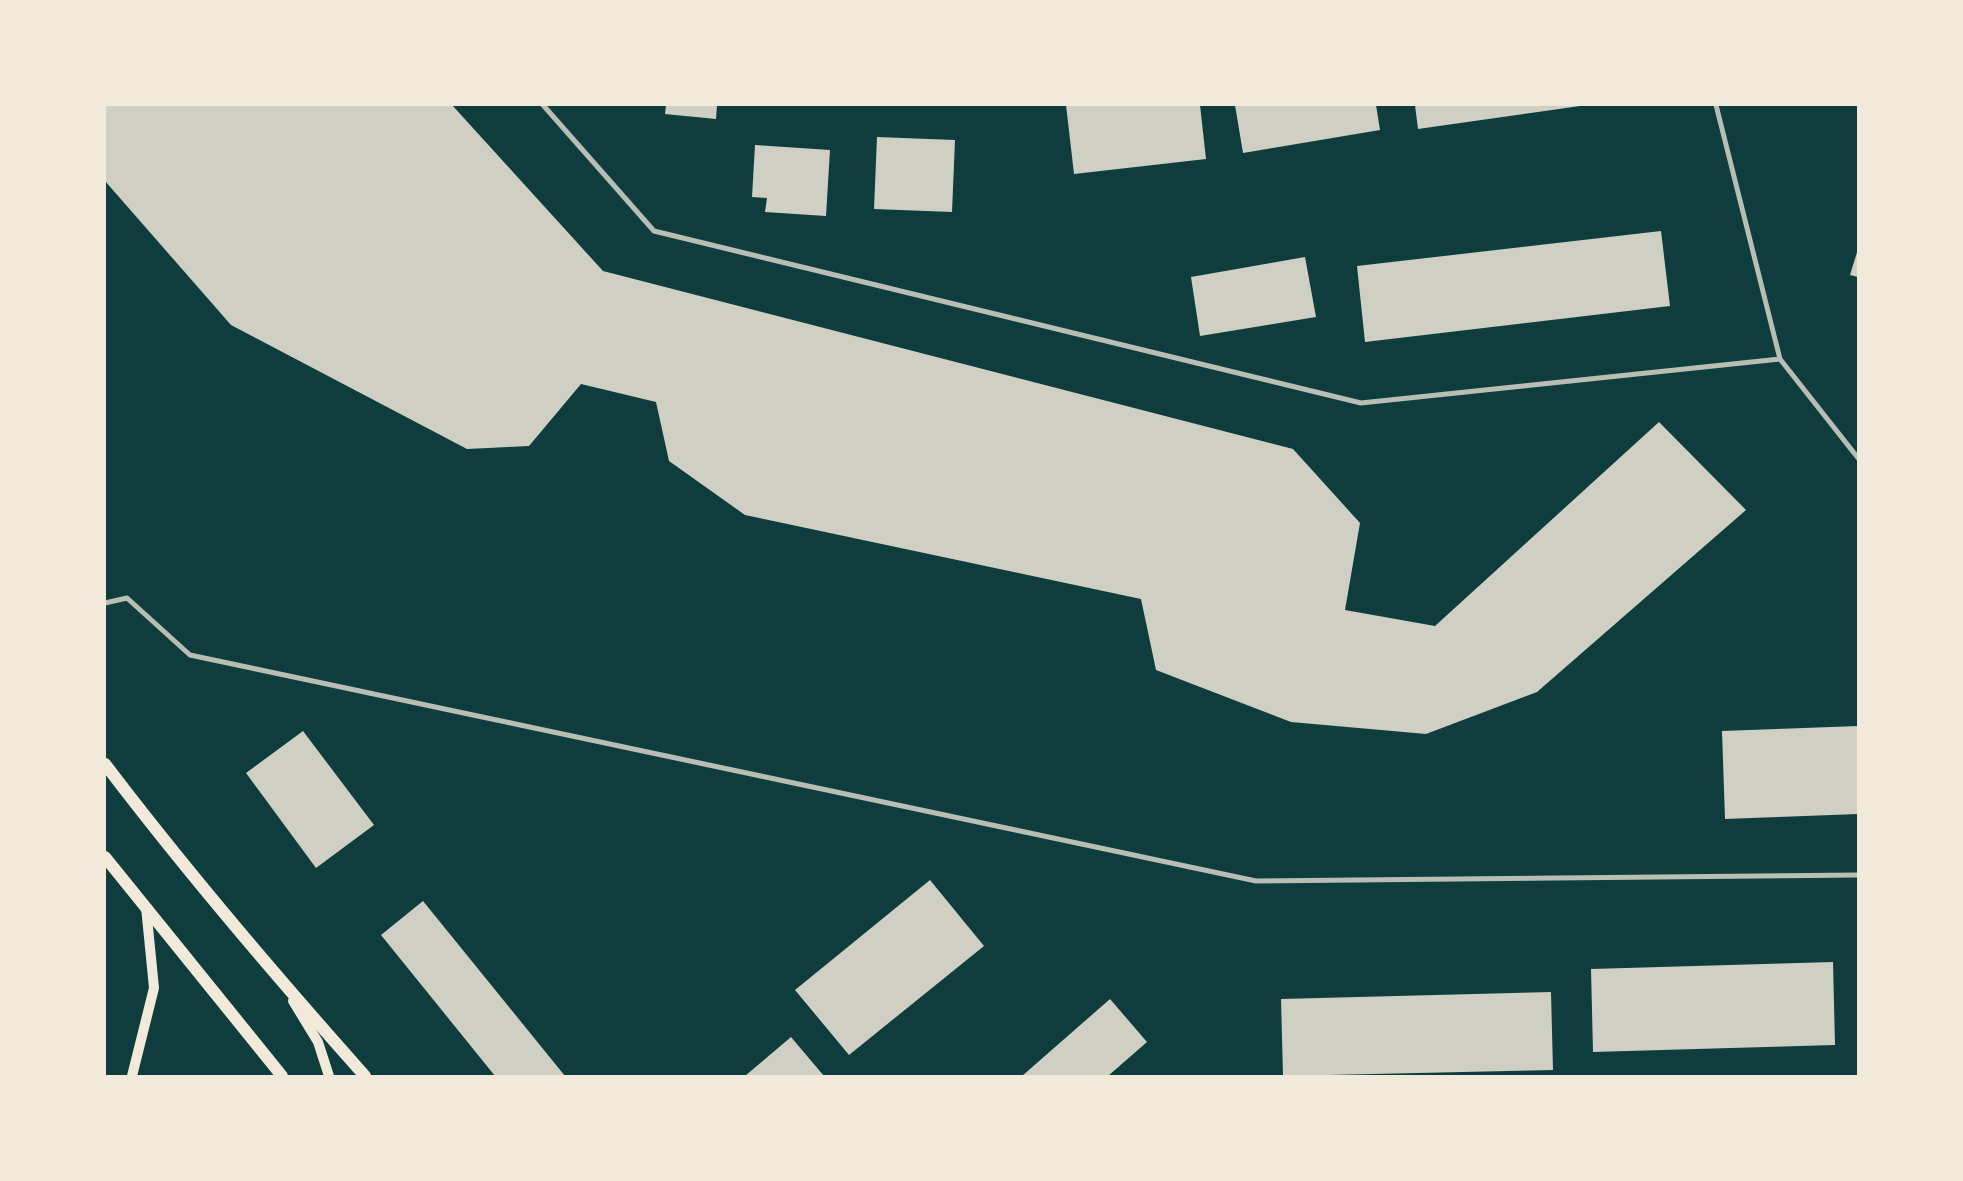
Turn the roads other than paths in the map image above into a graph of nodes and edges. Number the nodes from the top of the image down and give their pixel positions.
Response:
1 (543, 105) edge
2 (1716, 105) edge
3 (1780, 359) junction
4 (1858, 458) edge
5 (105, 603) edge
6 (105, 764) edge
7 (105, 857) edge
8 (1858, 875) edge
9 (146, 906) junction
10 (284, 985) junction
11 (132, 1076) edge
12 (282, 1076) edge
13 (329, 1076) edge
14 (366, 1076) edge

1 - 3 street
2 - 3 street
3 - 4 street
5 - 8 street
6 - 10 main road
7 - 9 main road
9 - 11 main road
9 - 12 main road
10 - 13 main road
10 - 14 main road

